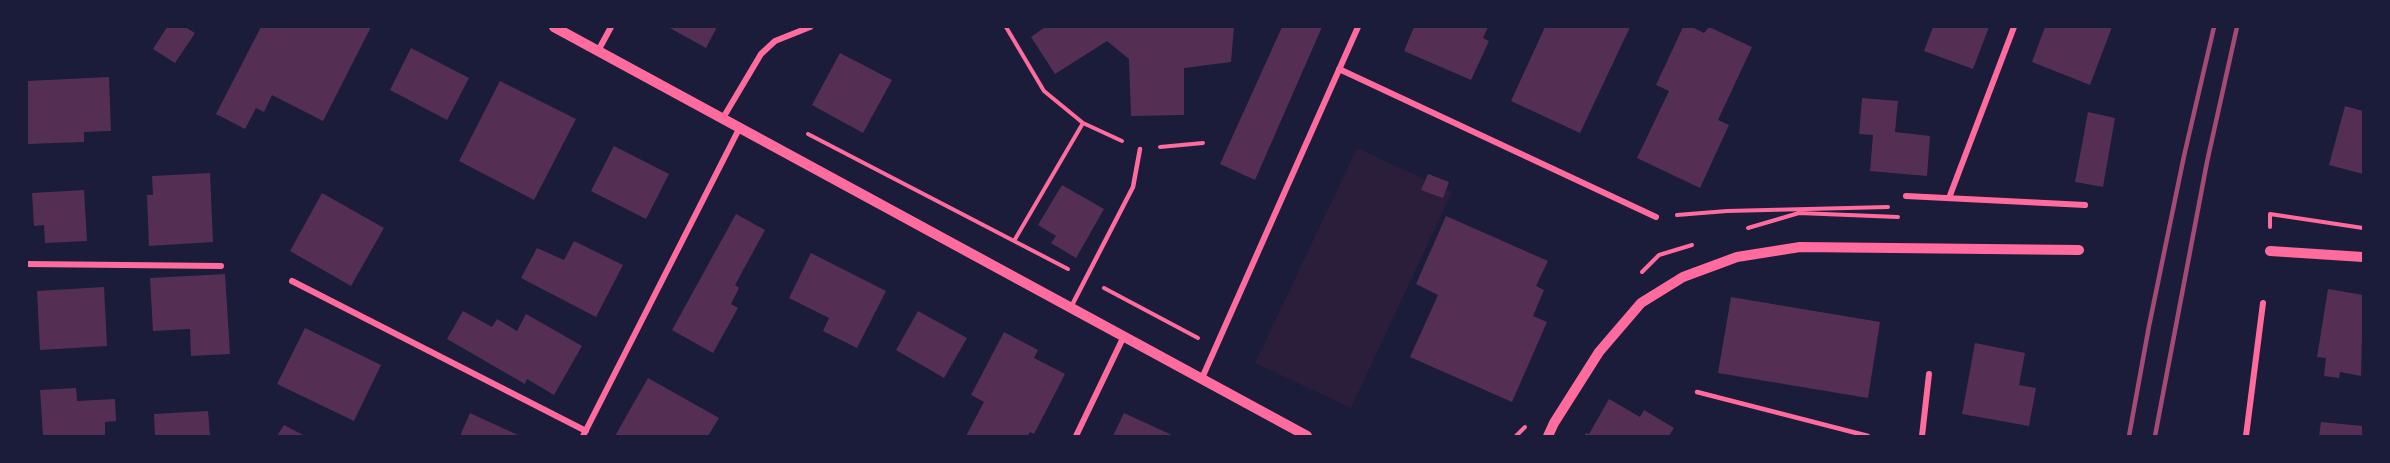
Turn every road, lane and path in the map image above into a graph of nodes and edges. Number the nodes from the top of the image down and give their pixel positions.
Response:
1 (554, 27) edge
2 (611, 27) edge
3 (810, 27) edge
4 (1006, 27) edge
5 (1358, 27) edge
6 (2014, 27) edge
7 (598, 51) junction
8 (1339, 69) junction
9 (723, 118) junction
10 (1083, 123) junction
11 (740, 127) junction
12 (801, 130) dead end
13 (1203, 143) dead end
14 (1140, 149) junction
15 (1906, 196) joint
16 (1949, 198) junction
17 (2085, 205) dead end
18 (1656, 217) joint
19 (1014, 241) junction
20 (2079, 250) dead end
21 (2270, 250) dead end
22 (2363, 257) edge
23 (27, 264) edge
24 (222, 266) dead end
25 (1086, 279) junction
26 (292, 281) dead end
27 (2263, 303) dead end
28 (1071, 307) junction
29 (1124, 336) junction
30 (1201, 340) dead end
31 (1929, 374) dead end
32 (1202, 378) junction
33 (1697, 392) dead end
34 (1554, 423) junction
35 (585, 433) edge
36 (1076, 436) edge
37 (1307, 436) edge
38 (1541, 436) edge
39 (1548, 436) edge
40 (1868, 436) edge
41 (1922, 436) edge
42 (2246, 436) edge

1 - 7 street
2 - 7 street
3 - 9 street
4 - 10 path
5 - 8 street
6 - 16 street
7 - 9 street
8 - 18 street
8 - 32 street
9 - 11 street
10 - 14 path
10 - 19 path
11 - 28 street
11 - 35 street
12 - 19 path
13 - 14 path
14 - 25 lane
15 - 16 street
15 - 18 path
16 - 17 street
19 - 25 path
20 - 34 street
21 - 22 street
23 - 24 street
25 - 28 lane
25 - 30 path
26 - 35 street
27 - 42 street
28 - 29 street
29 - 32 street
29 - 36 street
31 - 41 street
32 - 37 street
33 - 40 lane
34 - 38 street
34 - 39 street

